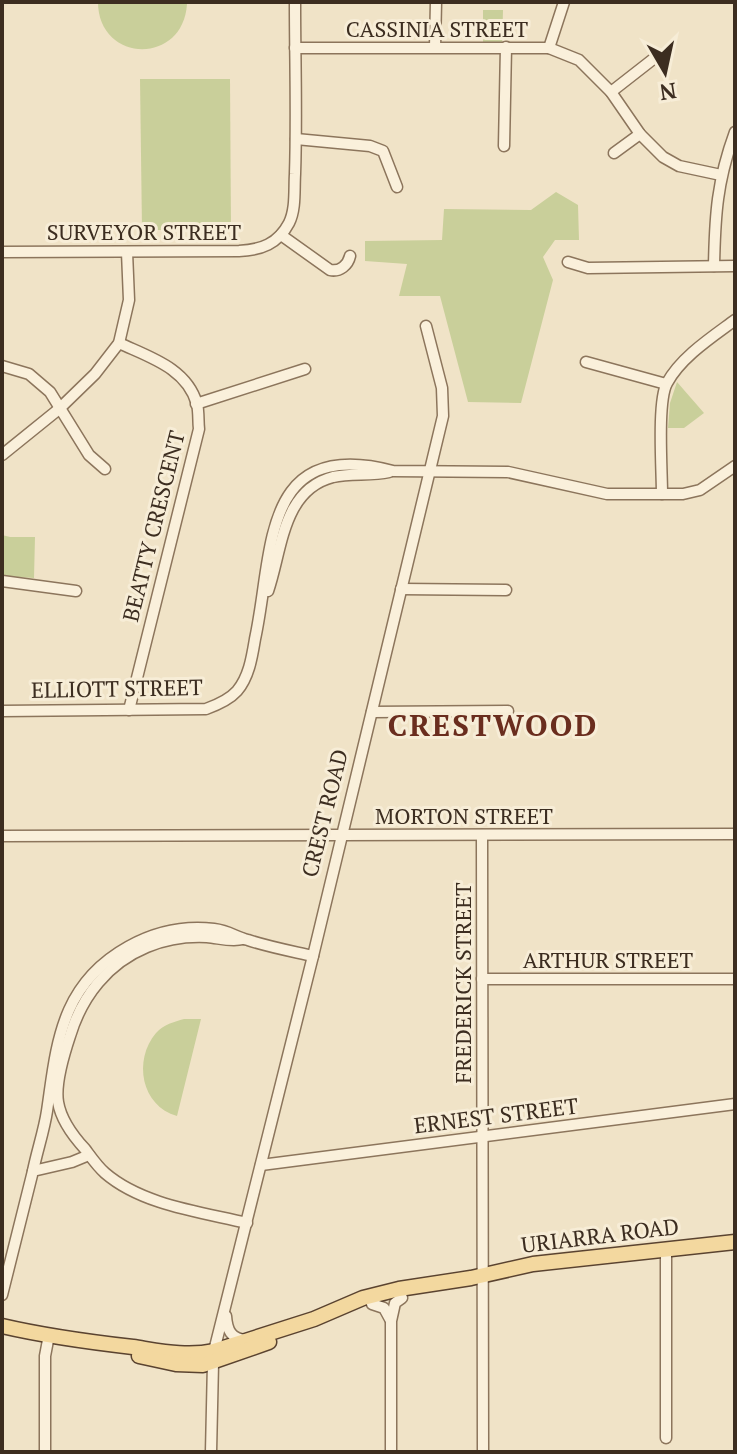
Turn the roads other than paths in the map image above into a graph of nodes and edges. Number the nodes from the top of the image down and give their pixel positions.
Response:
1 (295, 2) edge
2 (436, 2) edge
3 (564, 2) edge
4 (435, 47) junction
5 (506, 47) junction
6 (295, 48) junction
7 (549, 48) junction
8 (652, 60) dead end
9 (611, 92) junction
10 (735, 132) edge
11 (640, 134) junction
12 (296, 139) junction
13 (504, 146) dead end
14 (614, 153) dead end
15 (721, 175) junction
16 (397, 187) dead end
17 (281, 235) junction
18 (2, 252) edge
19 (127, 252) junction
20 (350, 256) dead end
21 (568, 262) dead end
22 (714, 266) junction
23 (735, 266) edge
24 (735, 320) edge
25 (426, 326) dead end
26 (119, 343) junction
27 (586, 362) dead end
28 (2, 366) edge
29 (305, 369) dead end
30 (666, 384) junction
31 (196, 404) junction
32 (59, 409) junction
33 (2, 455) edge
34 (735, 466) edge
35 (105, 469) dead end
36 (430, 473) junction
37 (662, 494) junction
38 (2, 581) edge
39 (401, 589) junction
40 (506, 590) dead end
41 (76, 591) dead end
42 (129, 710) junction
43 (2, 711) edge
44 (508, 711) dead end
45 (372, 712) junction
46 (735, 834) edge
47 (341, 835) junction
48 (482, 835) junction
49 (2, 837) edge
50 (243, 939) junction
51 (313, 956) junction
52 (482, 979) junction
53 (735, 979) edge
54 (58, 1097) junction
55 (735, 1104) edge
56 (46, 1114) junction
57 (482, 1137) junction
58 (89, 1155) junction
59 (61, 1165) junction
60 (261, 1165) junction
61 (33, 1171) junction
62 (103, 1171) junction
63 (247, 1223) junction
64 (735, 1242) edge
65 (666, 1249) junction
66 (477, 1276) junction
67 (2, 1295) edge
68 (402, 1298) junction
69 (372, 1304) junction
70 (340, 1309) junction
71 (226, 1310) junction
72 (314, 1319) junction
73 (391, 1321) junction
74 (2, 1326) edge
75 (49, 1335) junction
76 (249, 1339) junction
77 (214, 1357) junction
78 (666, 1438) dead end
79 (45, 1452) edge
80 (211, 1452) edge
81 (391, 1452) edge
82 (483, 1452) edge

1 - 6 street
2 - 4 street
3 - 7 street
4 - 5 street, CASSINIA STREET
4 - 6 street, CASSINIA STREET
5 - 7 street, CASSINIA STREET
5 - 13 street
6 - 12 street
7 - 9 street, CASSINIA STREET
8 - 9 street
9 - 11 street, CASSINIA STREET
10 - 15 street
11 - 14 street
11 - 15 street, CASSINIA STREET
12 - 16 street
12 - 17 street
15 - 22 street
17 - 19 street, SURVEYOR STREET
17 - 20 street
18 - 19 street, SURVEYOR STREET
19 - 26 street
21 - 22 street
22 - 23 street
24 - 30 street
25 - 36 street, CREST ROAD
26 - 31 street, BEATTY CRESCENT
26 - 32 street
27 - 30 street
28 - 32 street
29 - 31 street
30 - 37 street
31 - 42 street, BEATTY CRESCENT
32 - 33 street
32 - 35 street
34 - 37 street, ELLIOTT STREET
36 - 37 street, ELLIOTT STREET
36 - 39 street, CREST ROAD
36 - 42 street, ELLIOTT STREET
38 - 41 street
39 - 40 street
39 - 45 street, CREST ROAD
42 - 43 street, ELLIOTT STREET
44 - 45 street
45 - 47 street, CREST ROAD
46 - 48 street, MORTON STREET
47 - 48 street, MORTON STREET
47 - 49 street, MORTON STREET
47 - 51 street, CREST ROAD
48 - 52 street, FREDERICK STREET
50 - 51 street
50 - 54 street
50 - 56 street
51 - 60 street, CREST ROAD
52 - 53 street, ARTHUR STREET
52 - 57 street, FREDERICK STREET
54 - 56 street
54 - 58 street
55 - 57 street, ERNEST STREET
56 - 61 street
57 - 60 street, ERNEST STREET
57 - 66 street, FREDERICK STREET
58 - 59 street
58 - 62 street
59 - 61 street
59 - 62 street
60 - 63 street, CREST ROAD
61 - 67 street
62 - 63 street
63 - 71 street, CREST ROAD
64 - 65 main road, URIARRA ROAD
65 - 66 main road, URIARRA ROAD
65 - 78 street
66 - 68 main road, URIARRA ROAD
66 - 70 main road, URIARRA ROAD
66 - 82 street, FREDERICK STREET
68 - 69 main road, URIARRA ROAD
68 - 73 street
69 - 70 main road, URIARRA ROAD
69 - 73 street
70 - 72 main road, URIARRA ROAD
71 - 76 street
71 - 77 street, CREST ROAD
72 - 76 main road, URIARRA ROAD
72 - 77 main road, URIARRA ROAD
73 - 81 street
74 - 75 main road, URIARRA ROAD
75 - 77 main road, URIARRA ROAD
75 - 79 street
76 - 77 main road, URIARRA ROAD
77 - 80 street, CREST ROAD

